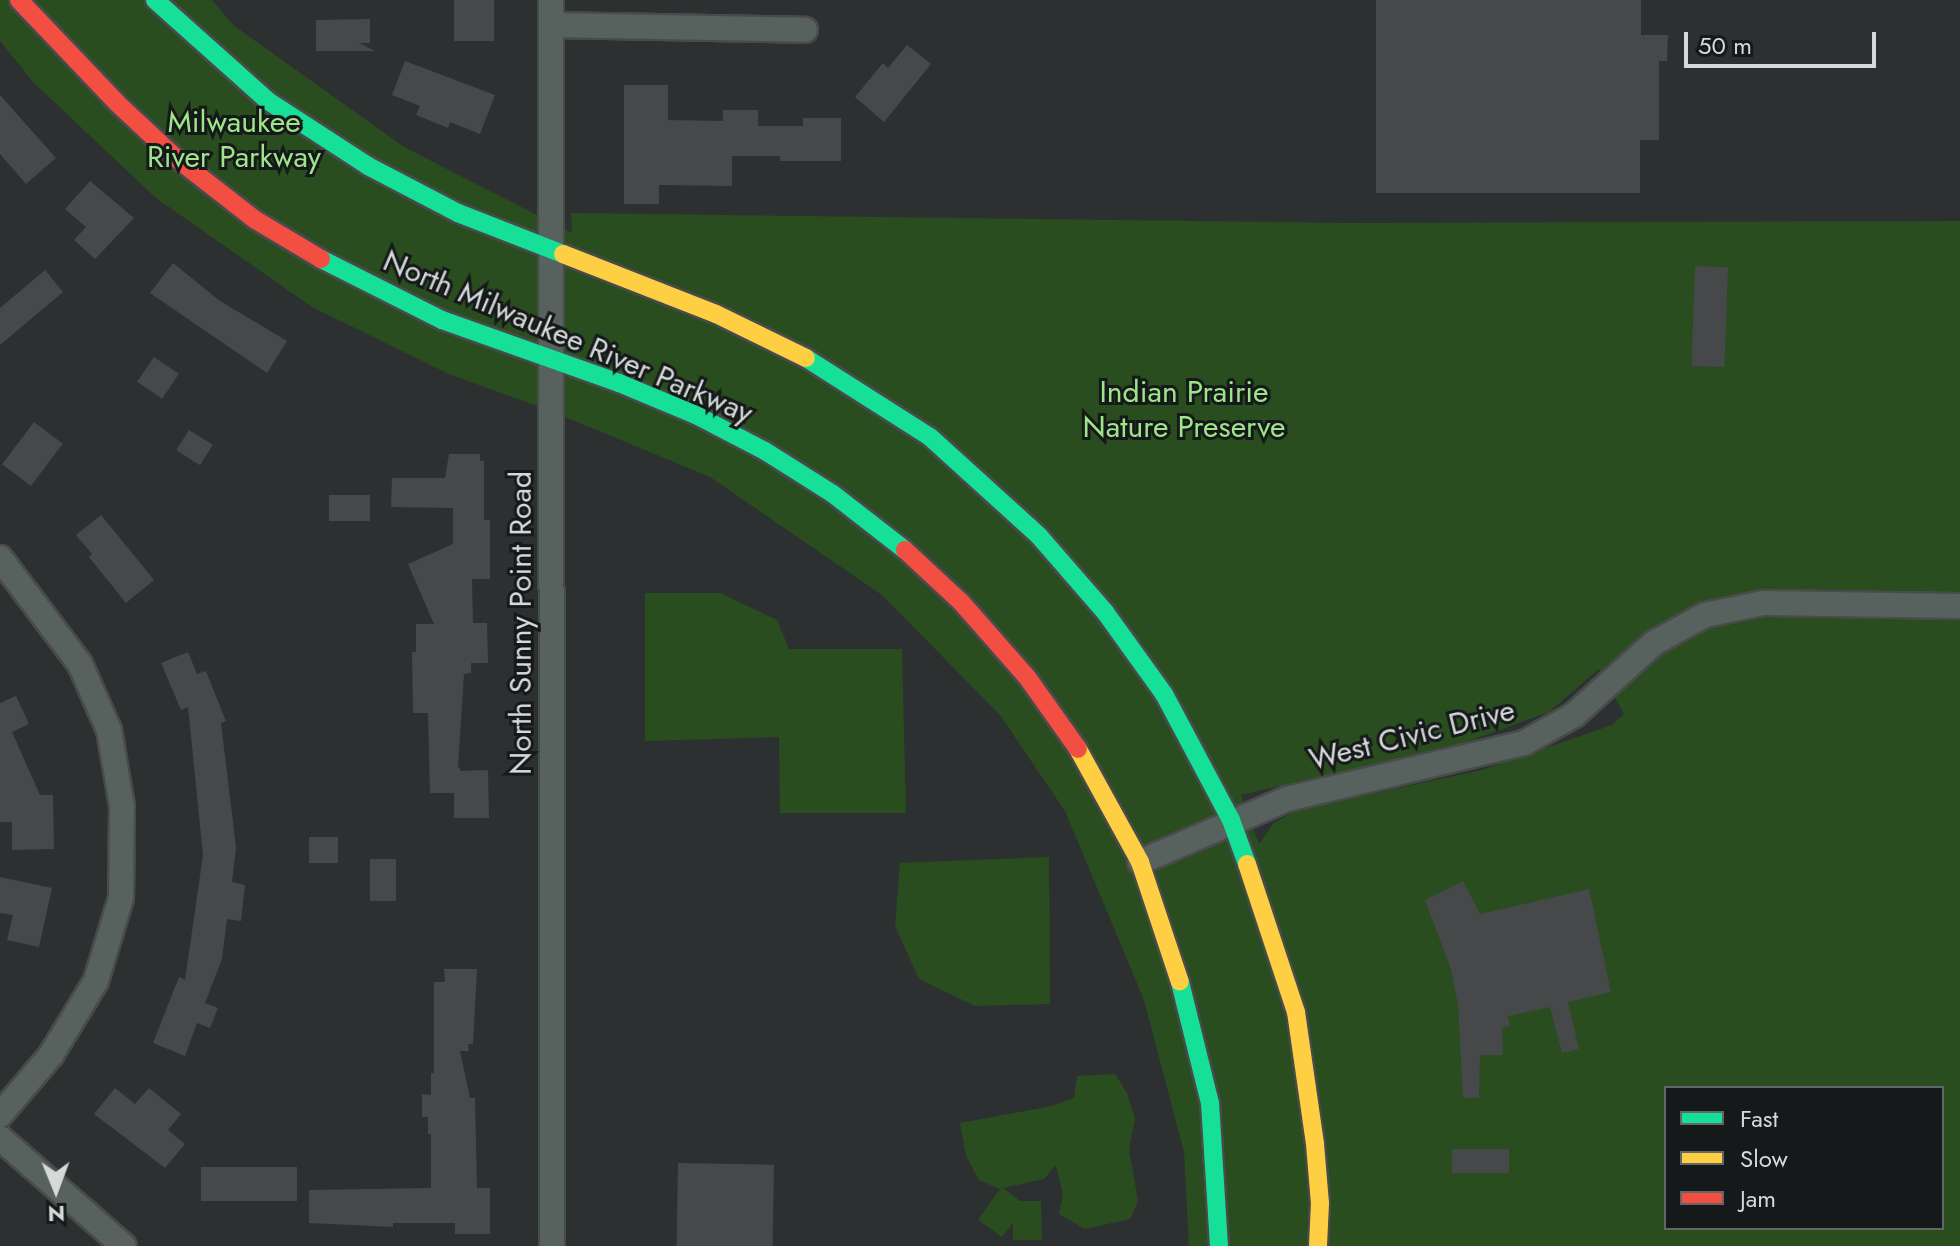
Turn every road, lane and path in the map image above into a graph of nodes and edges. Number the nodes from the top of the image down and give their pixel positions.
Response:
1 (19, 0) edge
2 (155, 0) edge
3 (551, 12) edge
4 (805, 30) dead end
5 (552, 252) junction
6 (553, 362) junction
7 (0, 558) edge
8 (1960, 606) edge
9 (1231, 820) junction
10 (1140, 862) junction
11 (0, 1115) edge
12 (0, 1138) edge
13 (124, 1246) edge
14 (552, 1246) edge
15 (1219, 1246) edge
16 (1318, 1246) edge

1 - 6 street, North Milwaukee River Parkway
2 - 5 street
3 - 4 street
3 - 5 street, North Sunny Point Road
5 - 6 street, North Sunny Point Road
5 - 9 street
6 - 10 street, North Milwaukee River Parkway
6 - 14 street, North Sunny Point Road
7 - 11 street
8 - 9 street, West Civic Drive
9 - 10 street, West Civic Drive
9 - 16 street
10 - 15 street, North Milwaukee River Parkway
12 - 13 street

